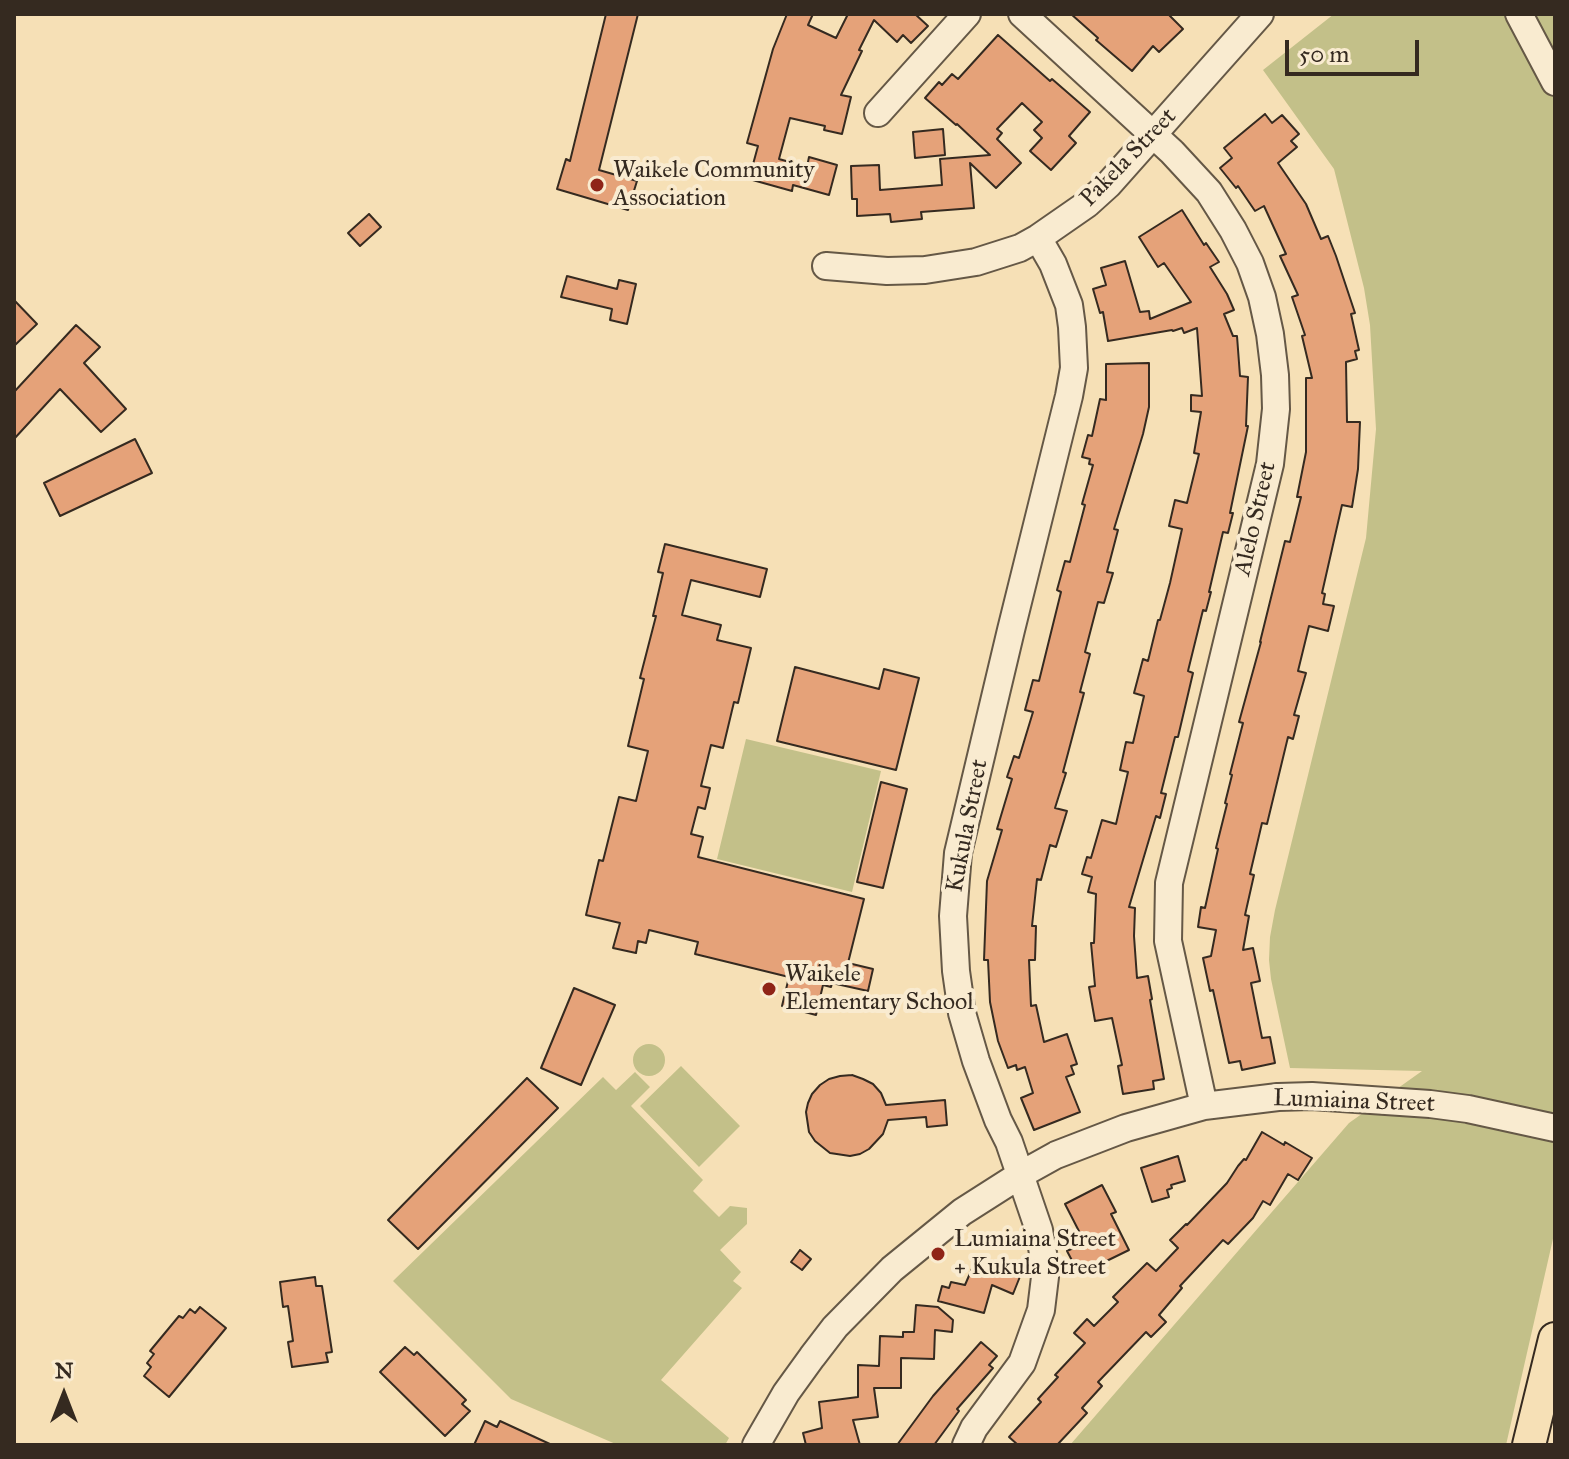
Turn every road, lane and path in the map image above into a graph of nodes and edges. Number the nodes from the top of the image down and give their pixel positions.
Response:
1 (967, 14) edge
2 (1022, 14) edge
3 (1260, 14) edge
4 (1519, 14) edge
5 (1555, 82) edge
6 (878, 113) dead end
7 (1152, 135) junction
8 (1038, 238) junction
9 (826, 266) dead end
10 (1204, 1106) junction
11 (1555, 1128) edge
12 (1020, 1175) junction
13 (1555, 1339) edge
14 (756, 1445) edge
15 (966, 1445) edge
16 (1529, 1445) edge

1 - 6 street
2 - 7 street, Alelo Street
3 - 7 street, Pakela Street
4 - 5 street
7 - 8 street, Pakela Street
7 - 10 street, Alelo Street
8 - 9 street, Pakela Street
8 - 12 street, Kukula Street
10 - 11 street, Lumiaina Street
10 - 12 street, Lumiaina Street
12 - 14 street, Lumiaina Street
12 - 15 street, Kukula Street
13 - 16 main road

